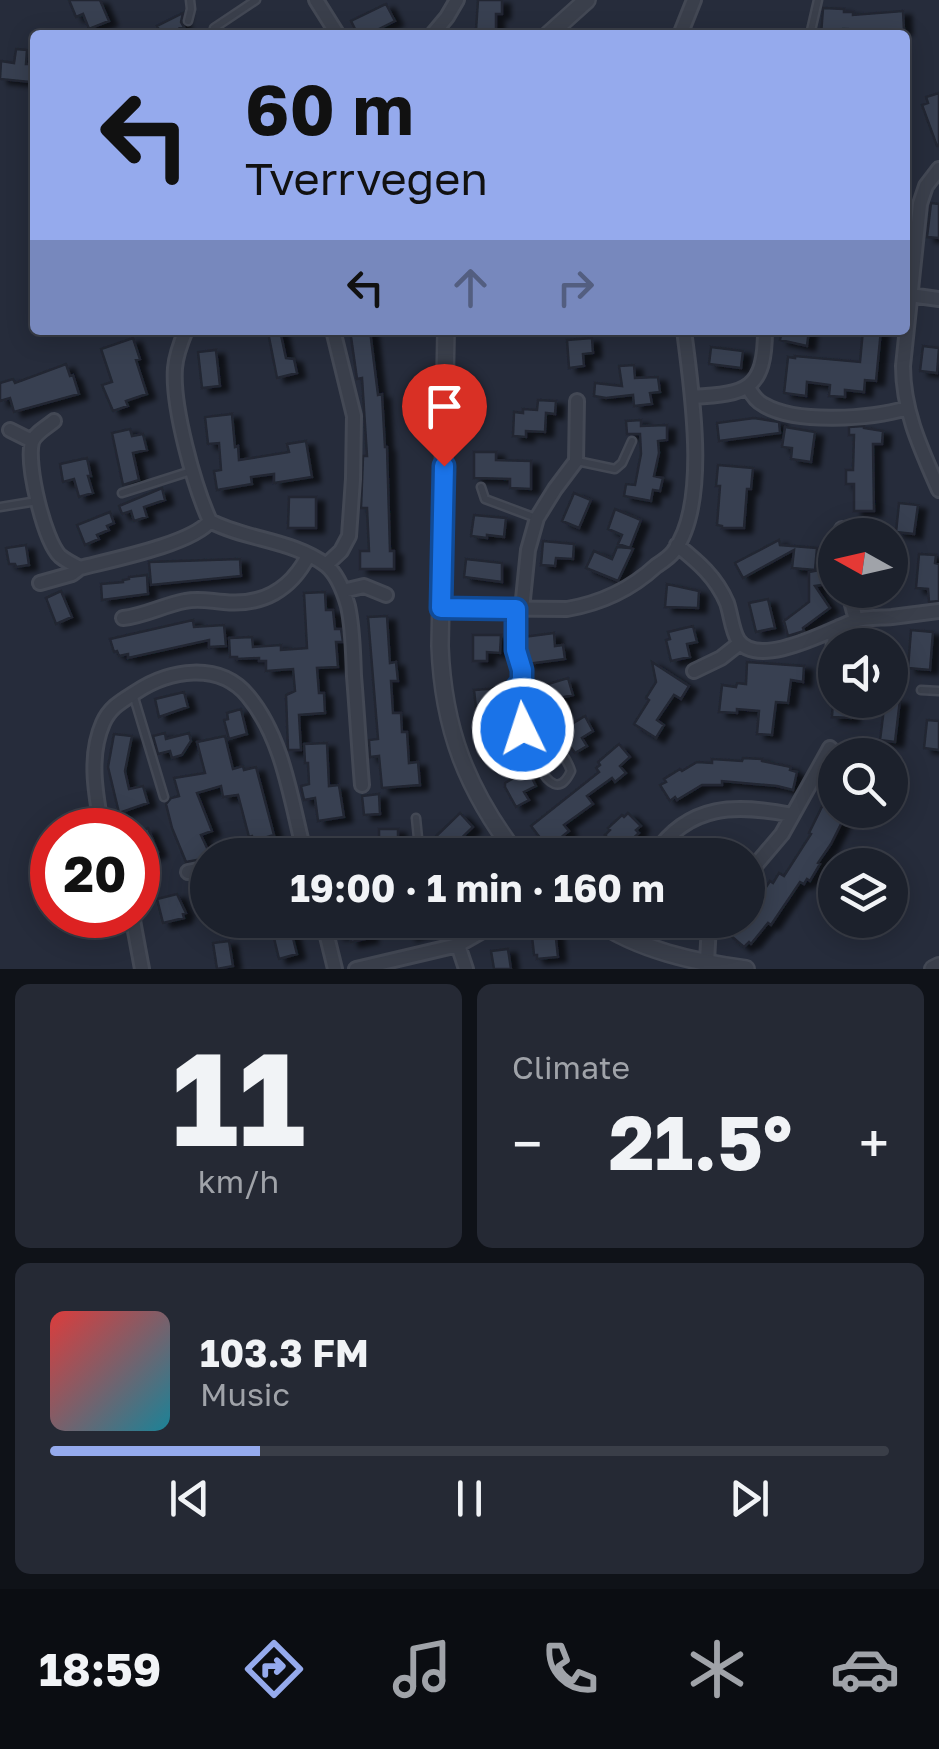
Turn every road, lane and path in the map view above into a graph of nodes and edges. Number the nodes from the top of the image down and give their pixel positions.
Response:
1 (190, 0) edge
2 (256, 0) edge
3 (316, 0) edge
4 (457, 0) edge
5 (587, 0) edge
6 (694, 0) edge
7 (818, 0) edge
8 (188, 21) dead end
9 (214, 28) dead end
10 (335, 30) edge
11 (436, 30) edge
12 (554, 30) edge
13 (682, 30) edge
14 (811, 30) edge
15 (939, 168) edge
16 (910, 295) joint
17 (939, 299) edge
18 (184, 335) edge
19 (334, 335) edge
20 (446, 335) edge
21 (685, 335) edge
22 (765, 335) edge
23 (906, 335) edge
24 (748, 388) junction
25 (692, 397) junction
26 (577, 401) dead end
27 (907, 408) junction
28 (54, 421) dead end
29 (10, 430) dead end
30 (632, 440) dead end
31 (32, 442) junction
32 (576, 461) junction
33 (192, 471) junction
34 (481, 487) dead end
35 (939, 490) edge
36 (122, 492) dead end
37 (38, 500) junction
38 (0, 507) edge
39 (538, 518) junction
40 (210, 521) junction
41 (677, 545) junction
42 (308, 556) junction
43 (326, 565) junction
44 (80, 568) junction
45 (40, 583) dead end
46 (343, 591) junction
47 (386, 595) dead end
48 (441, 608) junction
49 (853, 608) edge
50 (519, 609) junction
51 (939, 611) edge
52 (123, 618) dead end
53 (856, 620) junction
54 (839, 628) edge
55 (818, 636) edge
56 (740, 643) junction
57 (694, 671) dead end
58 (921, 690) dead end
59 (939, 691) edge
60 (133, 693) junction
61 (535, 713) dead end
62 (818, 769) edge
63 (362, 785) dead end
64 (164, 796) dead end
65 (98, 808) edge
66 (792, 816) junction
67 (416, 818) dead end
68 (300, 838) edge
69 (419, 838) edge
70 (505, 838) edge
71 (670, 838) edge
72 (765, 854) edge
73 (136, 938) edge
74 (327, 938) edge
75 (463, 938) edge
76 (470, 938) edge
77 (626, 938) edge
78 (710, 938) edge
79 (463, 942) junction
80 (716, 966) edge
81 (142, 969) edge
82 (335, 969) edge
83 (356, 969) edge
84 (466, 969) edge
85 (746, 969) edge

1 - 8 lane
2 - 9 lane
3 - 10 street
4 - 11 street
5 - 12 street
6 - 13 street
7 - 14 lane
15 - 16 street
16 - 17 street
18 - 33 street
19 - 43 street
20 - 48 street
21 - 25 street
22 - 24 street
23 - 27 street
24 - 25 street
24 - 27 street
25 - 41 street
26 - 32 street
27 - 35 street
28 - 31 street
29 - 31 street
30 - 32 lane
31 - 37 street
32 - 39 street
33 - 36 lane
33 - 40 street
34 - 39 lane
37 - 38 lane
37 - 44 street
39 - 50 street
40 - 42 street
40 - 44 street
41 - 50 street
41 - 56 street
42 - 43 street
42 - 52 street
43 - 46 street
44 - 45 street
46 - 47 street
46 - 63 street
48 - 50 street
48 - 70 street
49 - 53 street
50 - 61 lane
51 - 53 street
53 - 54 street
55 - 56 street
56 - 57 street
58 - 59 lane
60 - 64 lane
60 - 65 street
60 - 68 street
62 - 66 street
66 - 71 street
66 - 72 street
67 - 69 lane
73 - 81 street
74 - 82 street
75 - 79 street
76 - 79 street
77 - 80 street
78 - 80 street
79 - 83 street
79 - 84 street
80 - 85 street

